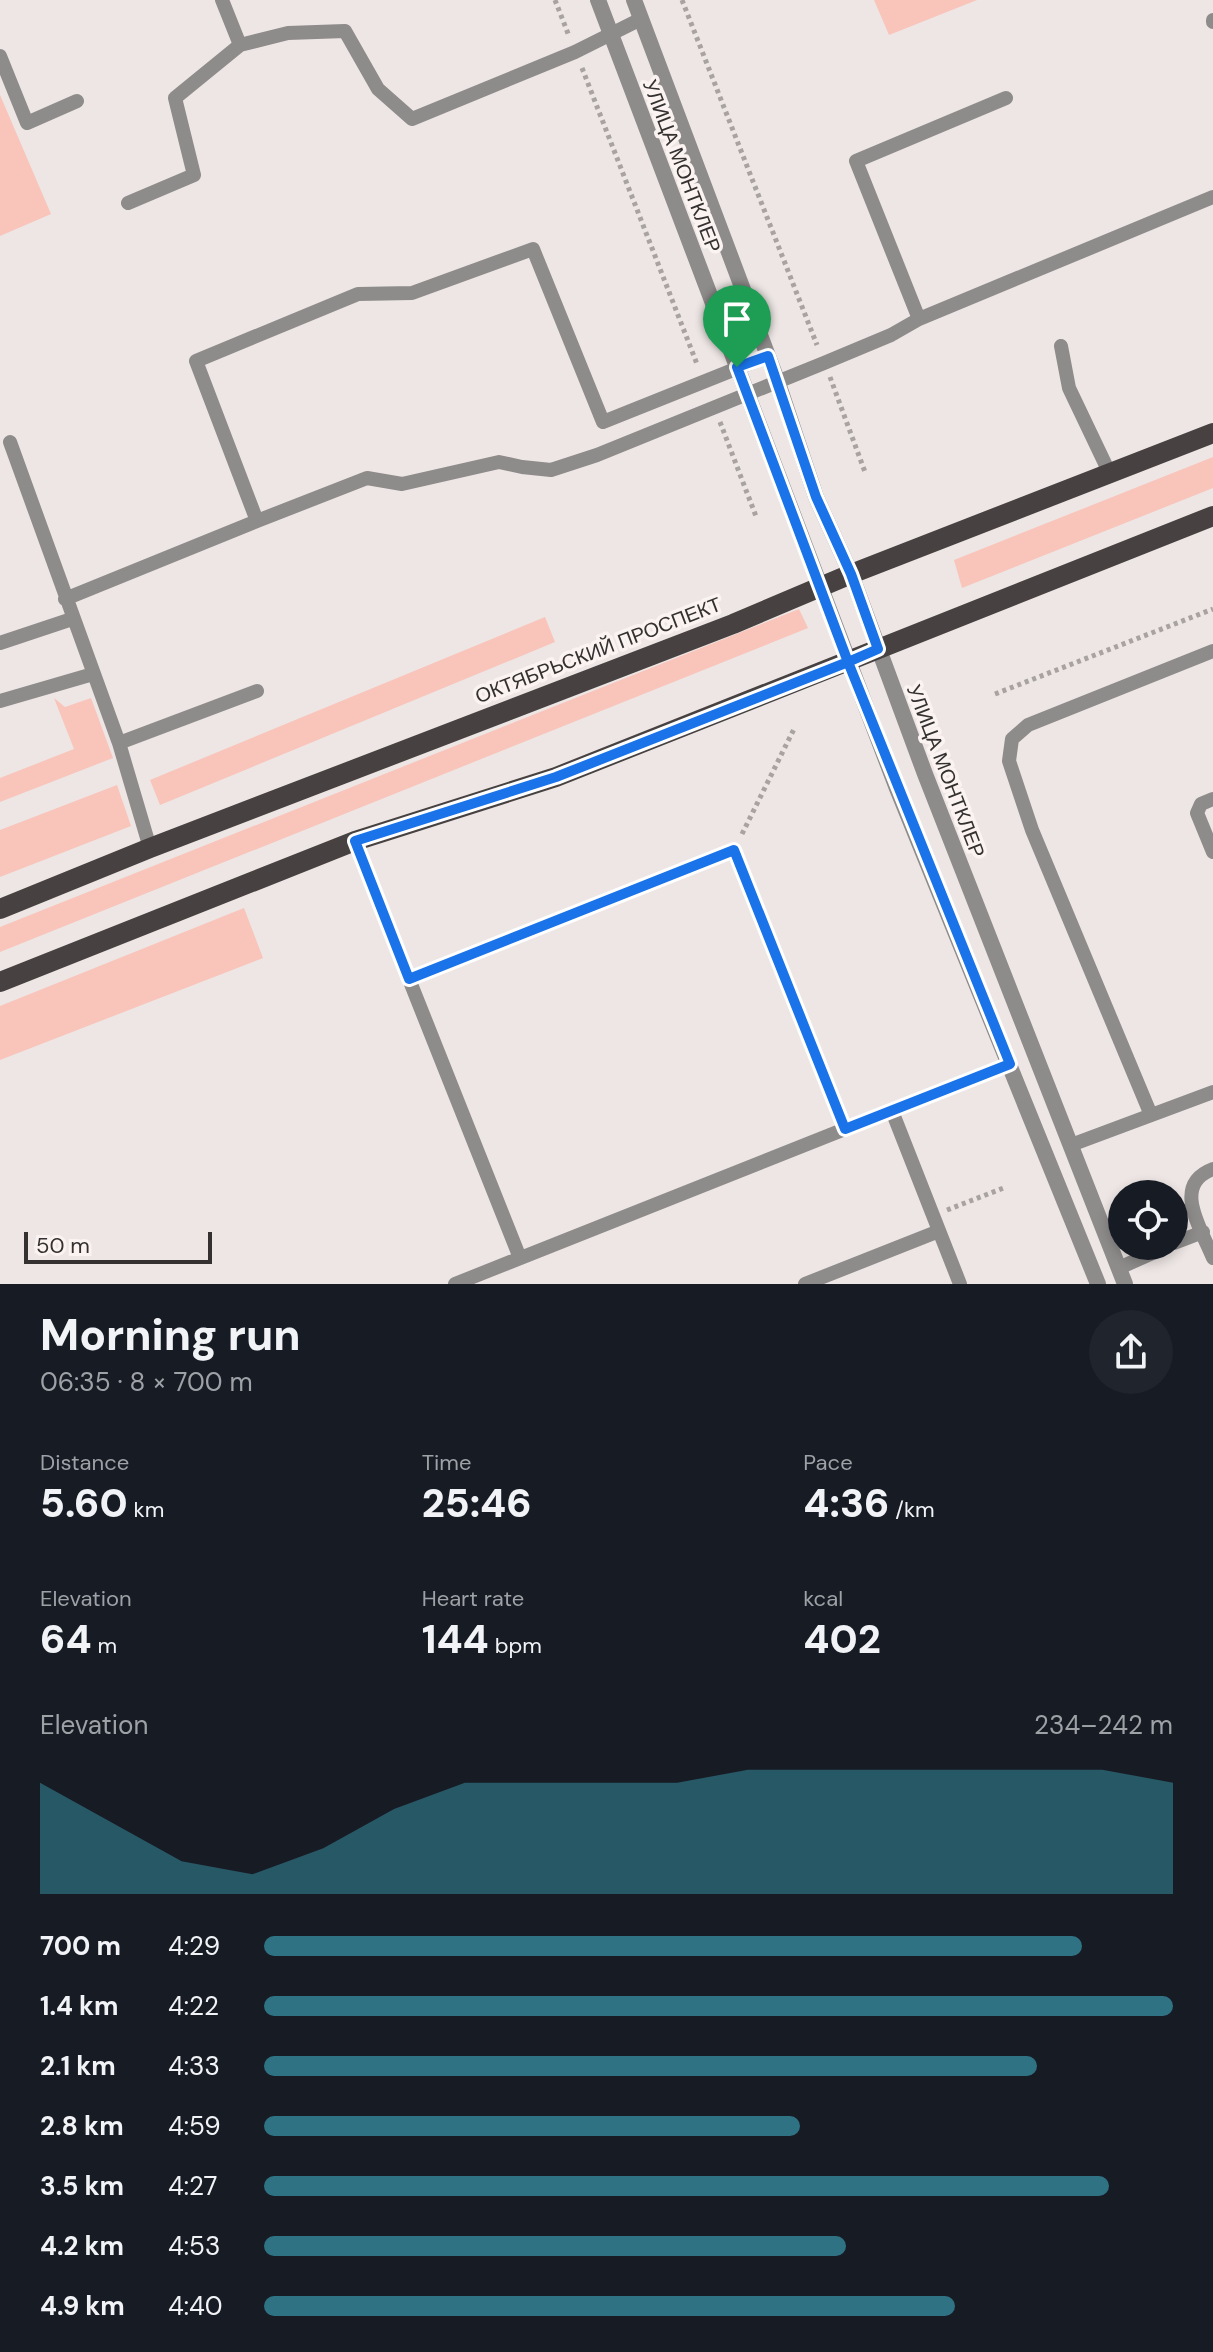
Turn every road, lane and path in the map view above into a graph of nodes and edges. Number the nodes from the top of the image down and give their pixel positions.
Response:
1 (222, 0) edge
2 (555, 0) edge
3 (598, 0) edge
4 (634, 0) edge
5 (682, 0) edge
6 (641, 19) junction
7 (611, 34) junction
8 (240, 45) junction
9 (575, 52) junction
10 (0, 56) edge
11 (1006, 98) dead end
12 (77, 101) dead end
13 (1213, 197) edge
14 (128, 203) dead end
15 (919, 319) junction
16 (1061, 346) dead end
17 (768, 356) junction
18 (824, 363) junction
19 (737, 367) junction
20 (703, 380) junction
21 (748, 394) junction
22 (715, 408) junction
23 (1213, 433) edge
24 (10, 442) dead end
25 (865, 472) dead end
26 (1110, 474) junction
27 (1213, 516) edge
28 (757, 519) dead end
29 (257, 521) junction
30 (851, 574) junction
31 (820, 587) junction
32 (65, 599) junction
33 (1213, 609) edge
34 (72, 619) junction
35 (0, 643) edge
36 (878, 649) junction
37 (1213, 651) edge
38 (848, 662) junction
39 (93, 674) junction
40 (257, 691) dead end
41 (995, 694) dead end
42 (0, 701) edge
43 (794, 729) dead end
44 (119, 743) junction
45 (1213, 799) edge
46 (355, 841) junction
47 (150, 848) junction
48 (734, 850) junction
49 (1213, 852) edge
50 (0, 909) edge
51 (409, 979) junction
52 (0, 982) edge
53 (1010, 1064) junction
54 (1213, 1092) edge
55 (892, 1111) junction
56 (1151, 1115) junction
57 (845, 1129) junction
58 (1071, 1145) junction
59 (1213, 1169) edge
60 (1006, 1187) dead end
61 (934, 1216) junction
62 (939, 1231) junction
63 (1203, 1232) junction
64 (1188, 1238) edge
65 (520, 1258) junction
66 (1213, 1258) edge
67 (1147, 1260) edge
68 (1122, 1276) edge
69 (455, 1284) edge
70 (805, 1284) edge
71 (960, 1284) edge
72 (1098, 1284) edge

1 - 8 lane
2 - 9 path
3 - 7 street, УЛИЦА МОНТКЛЕР
4 - 6 street, УЛИЦА МОНТКЛЕР
5 - 18 path
6 - 7 lane
6 - 17 street, УЛИЦА МОНТКЛЕР
7 - 9 lane
7 - 19 street, УЛИЦА МОНТКЛЕР
8 - 9 lane
8 - 14 lane
9 - 20 path
10 - 12 lane
11 - 15 lane
13 - 15 lane
15 - 18 lane
16 - 26 lane
17 - 19 lane
17 - 30 street, УЛИЦА МОНТКЛЕР
18 - 21 lane
18 - 25 path
19 - 20 lane
19 - 21 street, УЛИЦА МОНТКЛЕР
20 - 29 lane
21 - 22 lane
21 - 31 street, УЛИЦА МОНТКЛЕР
22 - 28 path
22 - 29 lane
23 - 26 main road, ОКТЯБРЬСКИЙ ПРОСПЕКТ
24 - 32 lane
26 - 30 main road, ОКТЯБРЬСКИЙ ПРОСПЕКТ
27 - 36 main road
29 - 32 lane
30 - 31 main road, ОКТЯБРЬСКИЙ ПРОСПЕКТ
30 - 36 street, УЛИЦА МОНТКЛЕР
31 - 38 street, УЛИЦА МОНТКЛЕР
31 - 47 main road, ОКТЯБРЬСКИЙ ПРОСПЕКТ
32 - 34 lane
33 - 41 path
34 - 35 lane
34 - 39 lane
36 - 38 main road
36 - 58 street, УЛИЦА МОНТКЛЕР
37 - 56 lane
38 - 46 main road
38 - 53 street, УЛИЦА МОНТКЛЕР
39 - 42 lane
39 - 44 lane
40 - 44 lane
43 - 48 path
44 - 47 lane
45 - 49 lane
46 - 51 lane
46 - 52 main road
47 - 50 main road, ОКТЯБРЬСКИЙ ПРОСПЕКТ
48 - 51 lane
48 - 57 lane
51 - 65 lane
53 - 55 lane
53 - 72 street, УЛИЦА МОНТКЛЕР
54 - 56 lane
55 - 57 lane
55 - 61 lane
56 - 58 lane
57 - 65 lane
58 - 68 street, УЛИЦА МОНТКЛЕР
59 - 63 lane
60 - 61 path
61 - 62 lane
62 - 70 lane
62 - 71 lane
63 - 64 lane
63 - 66 lane
65 - 69 lane
67 - 68 lane

